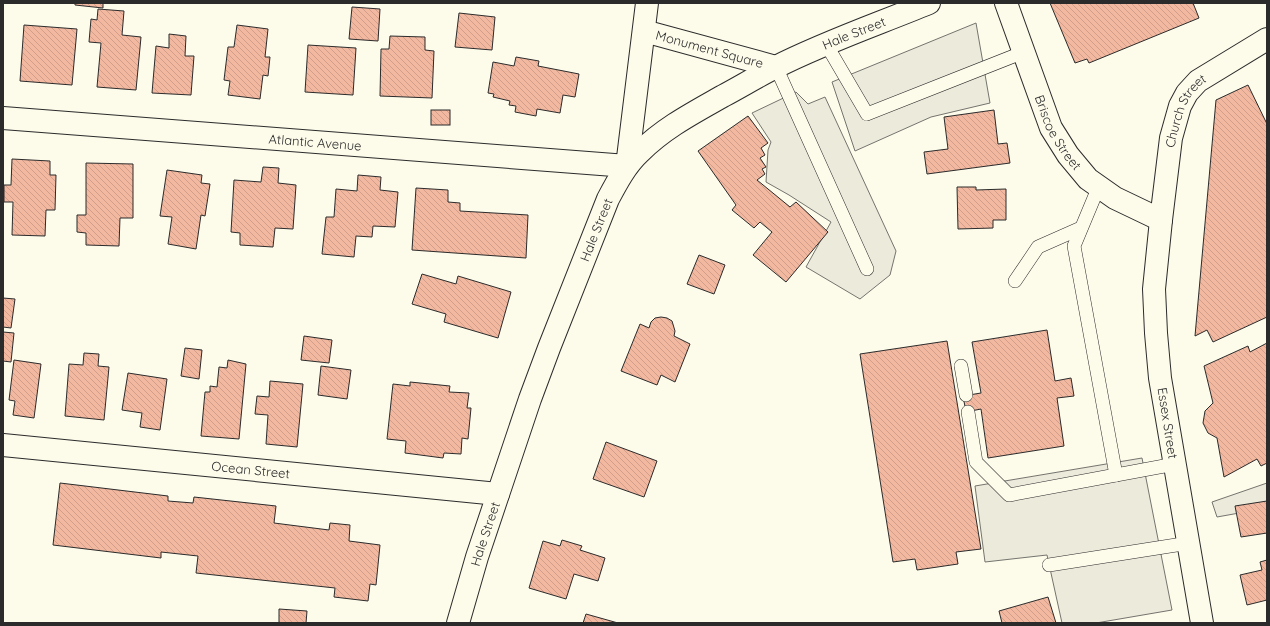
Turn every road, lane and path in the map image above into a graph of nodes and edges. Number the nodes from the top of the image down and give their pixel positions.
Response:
1 (647, 3) edge
2 (929, 3) edge
3 (1006, 3) edge
4 (644, 31) junction
5 (1267, 39) edge
6 (826, 44) junction
7 (1024, 52) junction
8 (776, 67) junction
9 (3, 118) edge
10 (627, 166) junction
11 (1098, 186) junction
12 (1161, 220) junction
13 (1081, 228) junction
14 (867, 269) dead end
15 (1015, 281) dead end
16 (961, 366) dead end
17 (966, 395) dead end
18 (968, 412) dead end
19 (3, 445) edge
20 (1175, 464) junction
21 (1116, 475) junction
22 (498, 494) junction
23 (1189, 543) junction
24 (1050, 565) dead end
25 (458, 623) edge
26 (1199, 623) edge

1 - 4 street, Monument Square
2 - 6 street, Hale Street
3 - 7 street, Briscoe Street
4 - 8 street, Monument Square
4 - 10 street, Monument Square
5 - 12 street, Church Street
6 - 7 lane
6 - 8 street, Hale Street
7 - 11 street, Briscoe Street
8 - 10 street, Hale Street
8 - 14 lane
9 - 10 street, Atlantic Avenue
10 - 22 street, Hale Street
11 - 12 street, Briscoe Street
11 - 13 lane
12 - 20 street, Essex Street
13 - 15 lane
13 - 21 lane
16 - 17 lane
18 - 21 lane
19 - 22 street, Ocean Street
20 - 21 lane
20 - 23 street, Essex Street
22 - 25 street, Hale Street
23 - 24 lane
23 - 26 street, Essex Street

